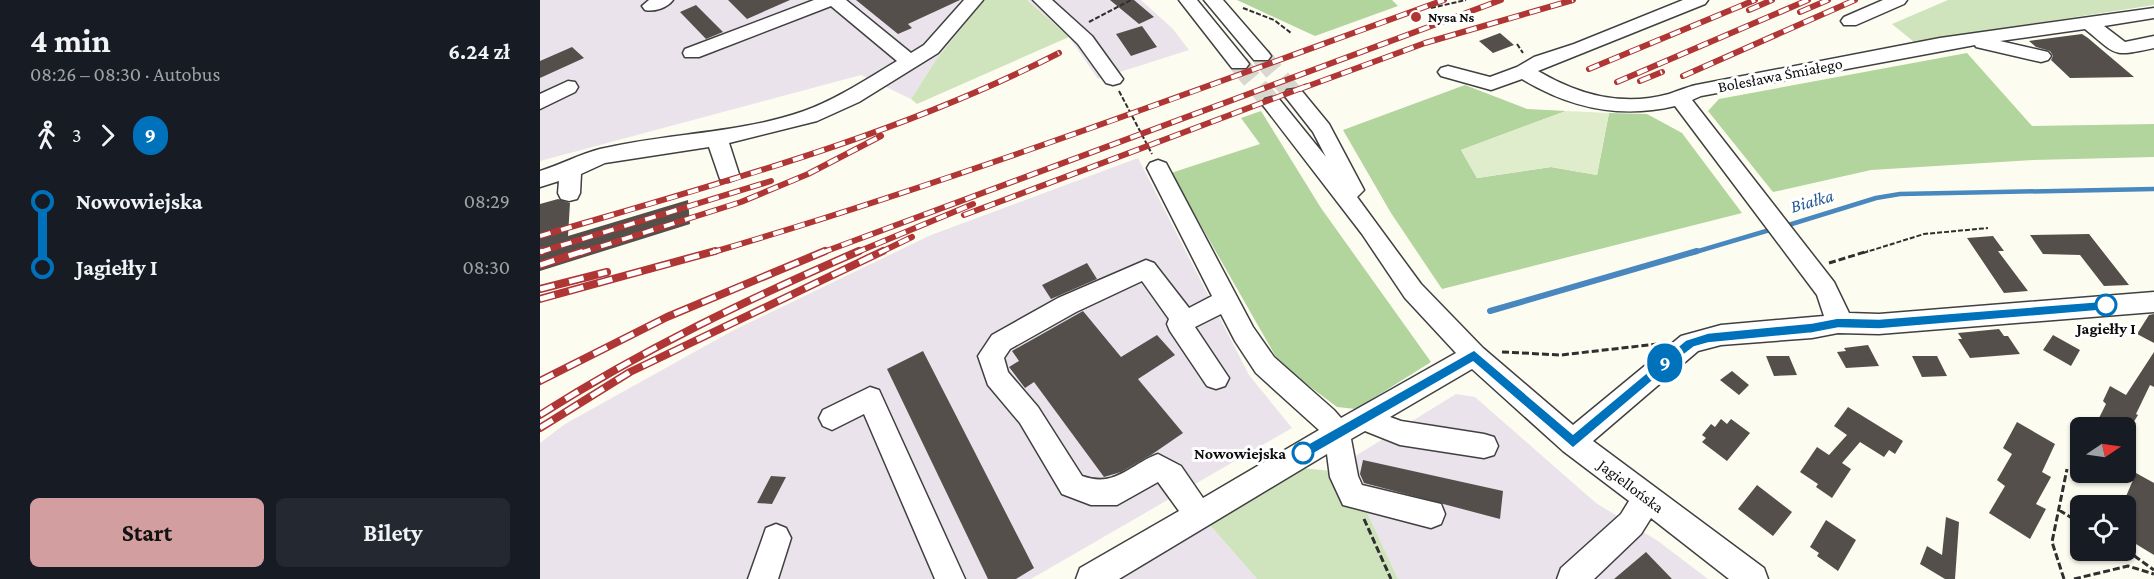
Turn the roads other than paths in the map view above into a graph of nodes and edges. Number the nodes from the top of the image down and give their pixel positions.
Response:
1 (830, 0) edge
2 (836, 0) edge
3 (974, 0) edge
4 (1042, 0) edge
5 (1699, 0) edge
6 (1898, 0) edge
7 (1213, 1) edge
8 (1191, 4) edge
9 (2153, 15) edge
10 (1850, 21) dead end
11 (2089, 23) junction
12 (1970, 40) junction
13 (2154, 42) edge
14 (692, 53) dead end
15 (1261, 56) tunnel mouth
16 (2041, 56) dead end
17 (910, 62) junction
18 (1239, 64) tunnel mouth
19 (1524, 71) junction
20 (1448, 72) dead end
21 (1113, 79) road end
22 (568, 87) dead end
23 (1294, 95) tunnel mouth
24 (1680, 99) junction
25 (540, 102) edge
26 (1272, 104) tunnel mouth
27 (717, 138) junction
28 (1158, 168) road end
29 (570, 170) junction
30 (728, 174) dead end
31 (540, 179) edge
32 (569, 193) dead end
33 (1370, 228) junction
34 (1227, 300) junction
35 (2154, 302) edge
36 (1185, 321) junction
37 (1838, 323) junction
38 (1474, 355) junction
39 (1216, 378) dead end
40 (832, 418) dead end
41 (1363, 418) junction
42 (1336, 434) junction
43 (1573, 442) junction
44 (1484, 447) dead end
45 (1647, 498) junction
46 (1431, 514) dead end
47 (1198, 515) junction
48 (776, 538) dead end
49 (763, 579) edge
50 (950, 579) edge
51 (1091, 579) edge
52 (1572, 579) edge
53 (1753, 579) edge

1 - 14 street
2 - 17 street
3 - 17 street
4 - 21 street
5 - 19 street
6 - 10 street
7 - 8 street
7 - 15 street
8 - 18 street
9 - 11 street, Bolesława Śmiałego
11 - 12 street, Bolesława Śmiałego
11 - 13 street
12 - 16 street
12 - 24 street, Bolesława Śmiałego
17 - 27 street
19 - 20 street
19 - 24 street, Bolesława Śmiałego
22 - 25 street
23 - 33 street, Jagiellońska
24 - 37 street
26 - 33 street, Jagiellońska
27 - 29 street
27 - 30 street
28 - 34 street
29 - 31 street
29 - 32 street
33 - 38 street, Jagiellońska
34 - 36 street
34 - 42 street
35 - 37 street
36 - 39 street
36 - 47 street
37 - 43 street
38 - 41 street
38 - 43 street, Jagiellońska
40 - 50 street
41 - 42 street
41 - 44 street
42 - 46 street
42 - 47 street
43 - 45 street, Jagiellońska
45 - 52 street
45 - 53 street, Jagiellońska
47 - 51 street
48 - 49 street

